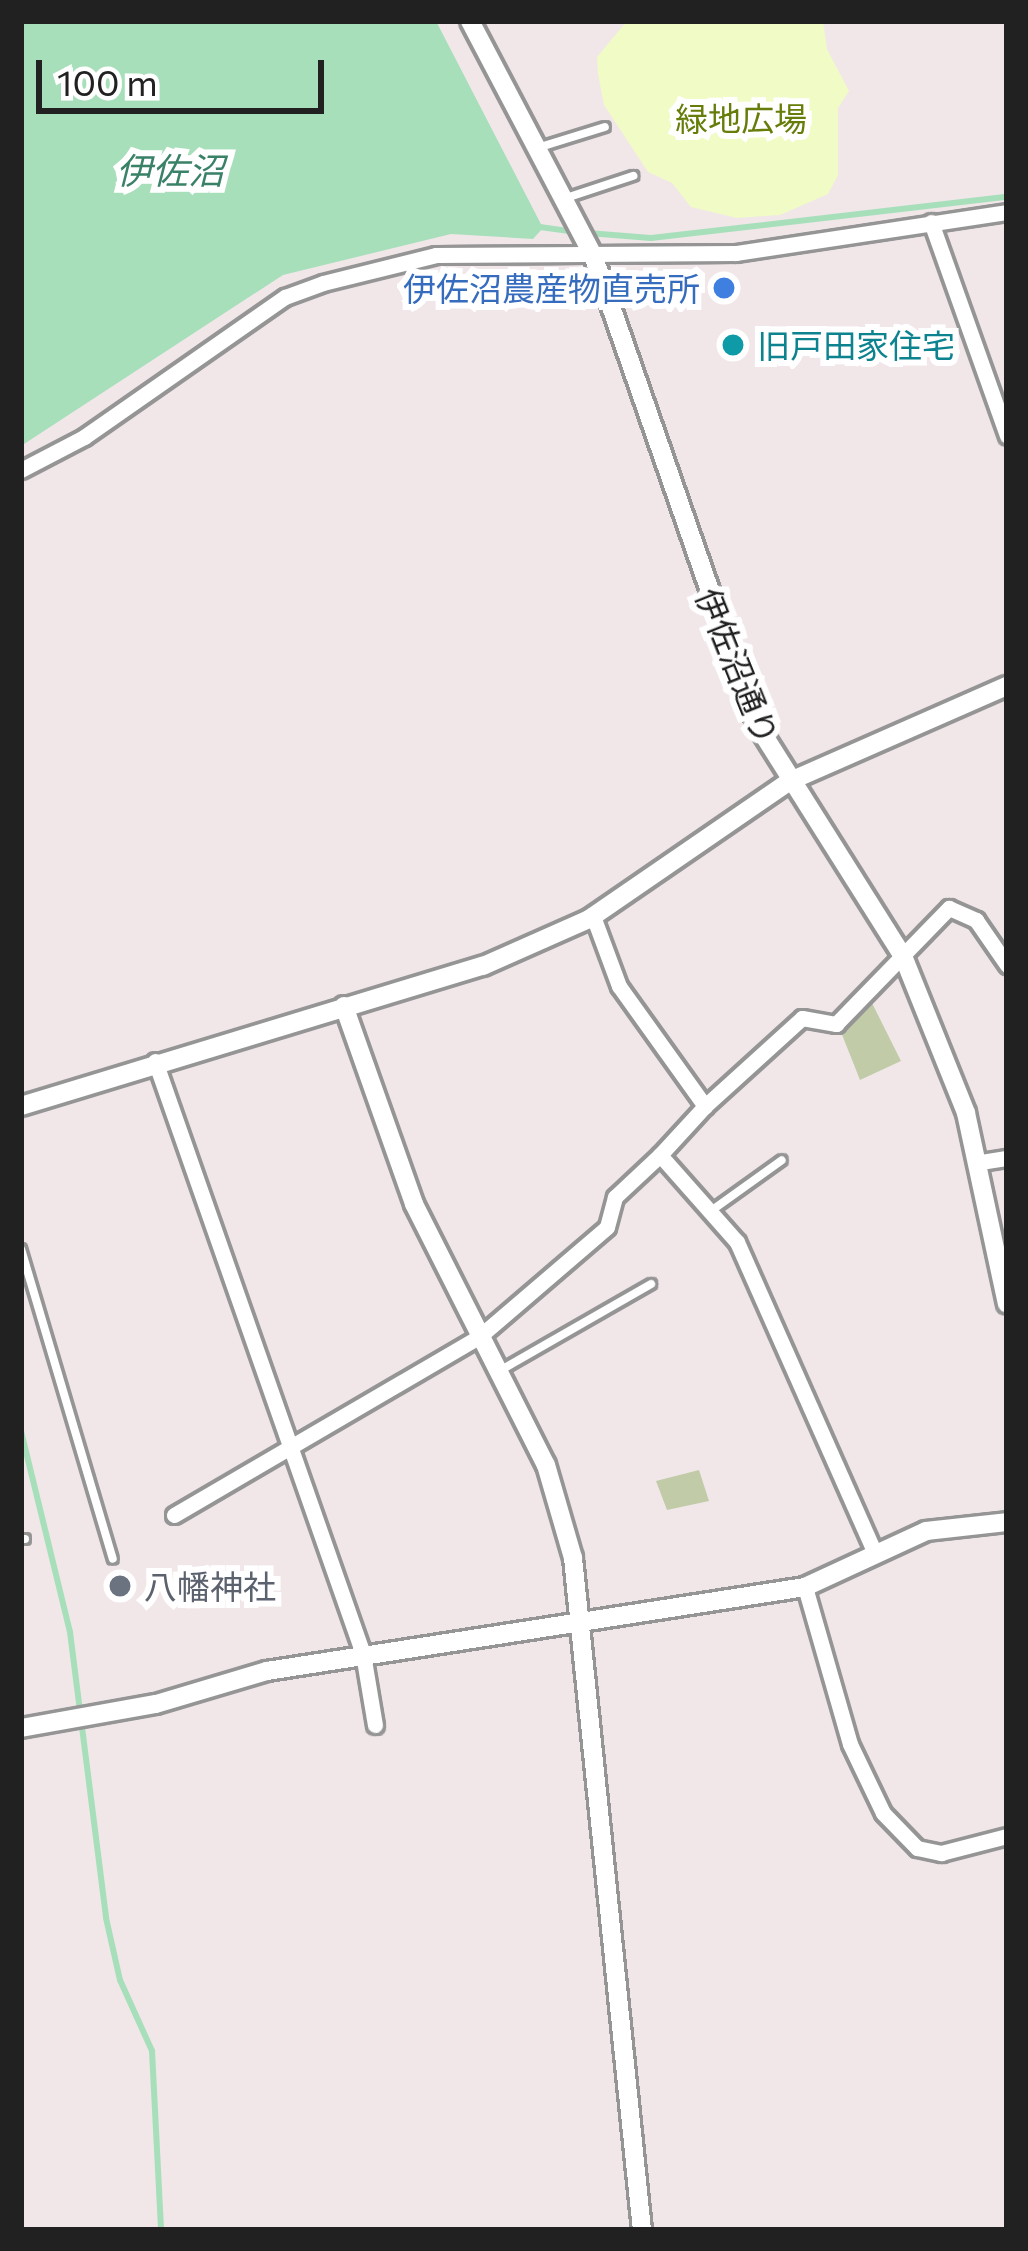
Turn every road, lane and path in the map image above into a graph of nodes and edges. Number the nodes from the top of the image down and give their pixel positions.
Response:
1 (470, 21) edge
2 (604, 128) dead end
3 (537, 148) junction
4 (633, 176) dead end
5 (563, 199) junction
6 (1007, 212) edge
7 (931, 222) junction
8 (593, 256) junction
9 (1007, 436) edge
10 (21, 470) edge
11 (1007, 686) edge
12 (788, 782) junction
13 (593, 916) junction
14 (903, 956) junction
15 (1007, 965) edge
16 (344, 1006) junction
17 (155, 1060) junction
18 (21, 1106) edge
19 (705, 1106) junction
20 (661, 1155) junction
21 (1007, 1158) edge
22 (782, 1160) dead end
23 (980, 1162) junction
24 (710, 1212) junction
25 (21, 1249) edge
26 (651, 1284) dead end
27 (1007, 1304) edge
28 (480, 1336) junction
29 (500, 1370) junction
30 (288, 1448) junction
31 (174, 1514) dead end
32 (1007, 1522) edge
33 (876, 1555) junction
34 (113, 1559) dead end
35 (805, 1587) junction
36 (582, 1617) junction
37 (363, 1654) junction
38 (375, 1725) dead end
39 (21, 1728) edge
40 (1007, 1836) edge
41 (642, 2230) edge

1 - 3 street, 伊佐沼通り
2 - 3 lane
3 - 5 street, 伊佐沼通り
4 - 5 lane
5 - 8 street, 伊佐沼通り
6 - 7 street
7 - 8 street
7 - 9 street
8 - 10 street
8 - 12 street, 伊佐沼通り
11 - 12 street
12 - 13 street
12 - 14 street, 伊佐沼通り
13 - 16 street
13 - 19 street
14 - 15 street
14 - 19 street
14 - 23 street, 伊佐沼通り
16 - 17 street
16 - 28 street
17 - 18 street
17 - 30 street
19 - 20 street
20 - 24 street
20 - 28 street
21 - 23 street
22 - 24 lane
23 - 27 street, 伊佐沼通り
24 - 33 street
25 - 34 lane
26 - 29 lane
28 - 29 street
28 - 30 street
29 - 36 street
30 - 31 street
30 - 37 street
32 - 33 street
33 - 35 street
35 - 36 street
35 - 40 street
36 - 37 street
36 - 41 street
37 - 38 street
37 - 39 street

